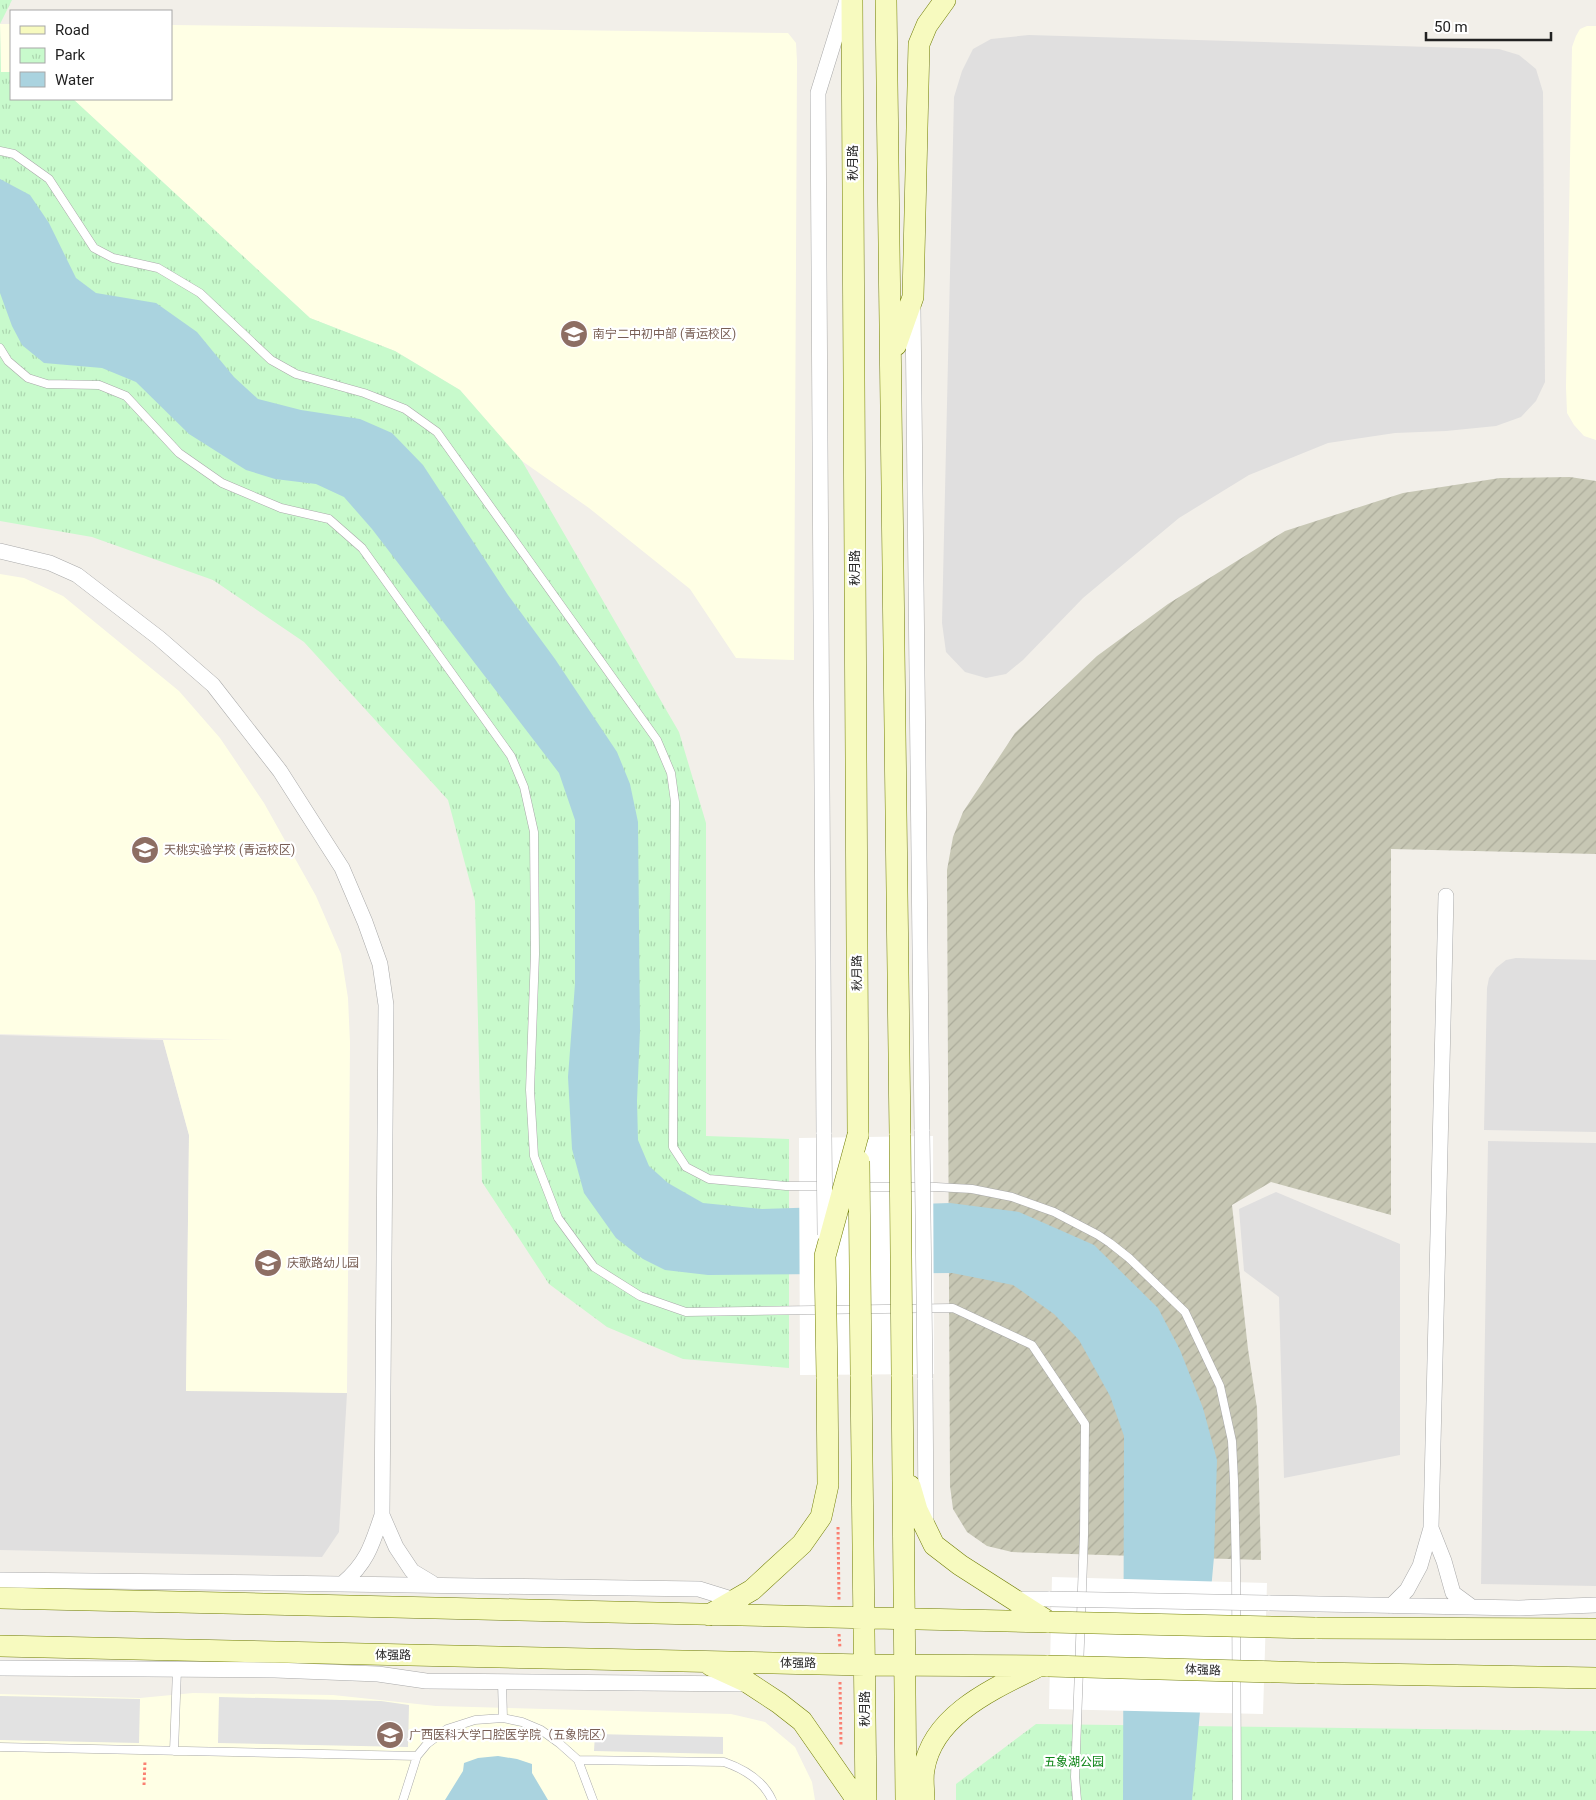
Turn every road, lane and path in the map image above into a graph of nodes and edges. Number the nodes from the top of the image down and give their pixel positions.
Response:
1 (847, 0) edge
2 (852, 0) edge
3 (886, 0) edge
4 (945, 0) edge
5 (0, 151) edge
6 (913, 296) junction
7 (0, 348) edge
8 (891, 360) junction
9 (0, 551) edge
10 (1446, 896) dead end
11 (858, 1136) junction
12 (825, 1256) junction
13 (903, 1462) junction
14 (382, 1515) junction
15 (838, 1523) dead end
16 (926, 1528) junction
17 (1431, 1528) junction
18 (0, 1580) edge
19 (342, 1584) junction
20 (433, 1584) junction
21 (0, 1598) edge
22 (1012, 1599) junction
23 (736, 1600) junction
24 (1596, 1605) edge
25 (1391, 1606) junction
26 (1472, 1607) junction
27 (709, 1615) junction
28 (788, 1617) junction
29 (839, 1618) junction
30 (865, 1618) junction
31 (904, 1619) junction
32 (1049, 1622) junction
33 (1596, 1629) edge
34 (0, 1646) edge
35 (703, 1661) junction
36 (840, 1664) junction
37 (865, 1665) junction
38 (904, 1665) junction
39 (1044, 1665) junction
40 (0, 1668) edge
41 (177, 1669) junction
42 (1596, 1678) edge
43 (502, 1682) junction
44 (751, 1684) junction
45 (503, 1718) junction
46 (0, 1747) edge
47 (841, 1750) dead end
48 (145, 1751) junction
49 (174, 1751) junction
50 (417, 1756) junction
51 (578, 1760) junction
52 (144, 1785) dead end
53 (403, 1800) edge
54 (592, 1800) edge
55 (772, 1800) edge
56 (858, 1800) edge
57 (866, 1800) edge
58 (906, 1800) edge
59 (924, 1800) edge
60 (1076, 1800) edge
61 (1237, 1800) edge

1 - 12 street, bridge
2 - 11 main road, 秋月路
3 - 8 main road
4 - 6 main road
5 - 61 lane
6 - 8 main road
6 - 16 street, bridge
7 - 60 lane
8 - 13 main road, bridge
9 - 14 street
10 - 17 street
11 - 12 main road, bridge
11 - 30 main road, 秋月路, bridge
12 - 23 main road, bridge
13 - 16 main road
13 - 31 main road
14 - 19 street
14 - 20 street
15 - 29 path
16 - 22 main road
17 - 25 street
17 - 26 street
18 - 19 street
19 - 20 street
20 - 23 street
21 - 27 main road
22 - 25 street, bridge
22 - 32 main road
23 - 27 main road
23 - 28 street
24 - 26 street
25 - 26 street
27 - 28 main road
28 - 29 main road
29 - 30 main road
29 - 36 path
30 - 31 main road
30 - 37 main road, 秋月路
31 - 32 main road
31 - 38 main road
32 - 33 main road, bridge
34 - 35 main road, 体强路
35 - 36 main road, 体强路
35 - 44 main road
36 - 37 main road, 体强路
36 - 47 path
37 - 38 main road, 体强路
37 - 57 main road, 秋月路
38 - 39 main road, 体强路
38 - 58 main road
39 - 42 main road, 体强路, bridge
39 - 59 main road
40 - 41 street
41 - 43 street
41 - 49 lane
43 - 44 street
43 - 45 lane
44 - 56 main road
45 - 50 lane
45 - 51 lane
46 - 48 lane
48 - 49 lane
48 - 52 path
49 - 50 lane
50 - 53 lane
51 - 54 lane
51 - 55 lane

